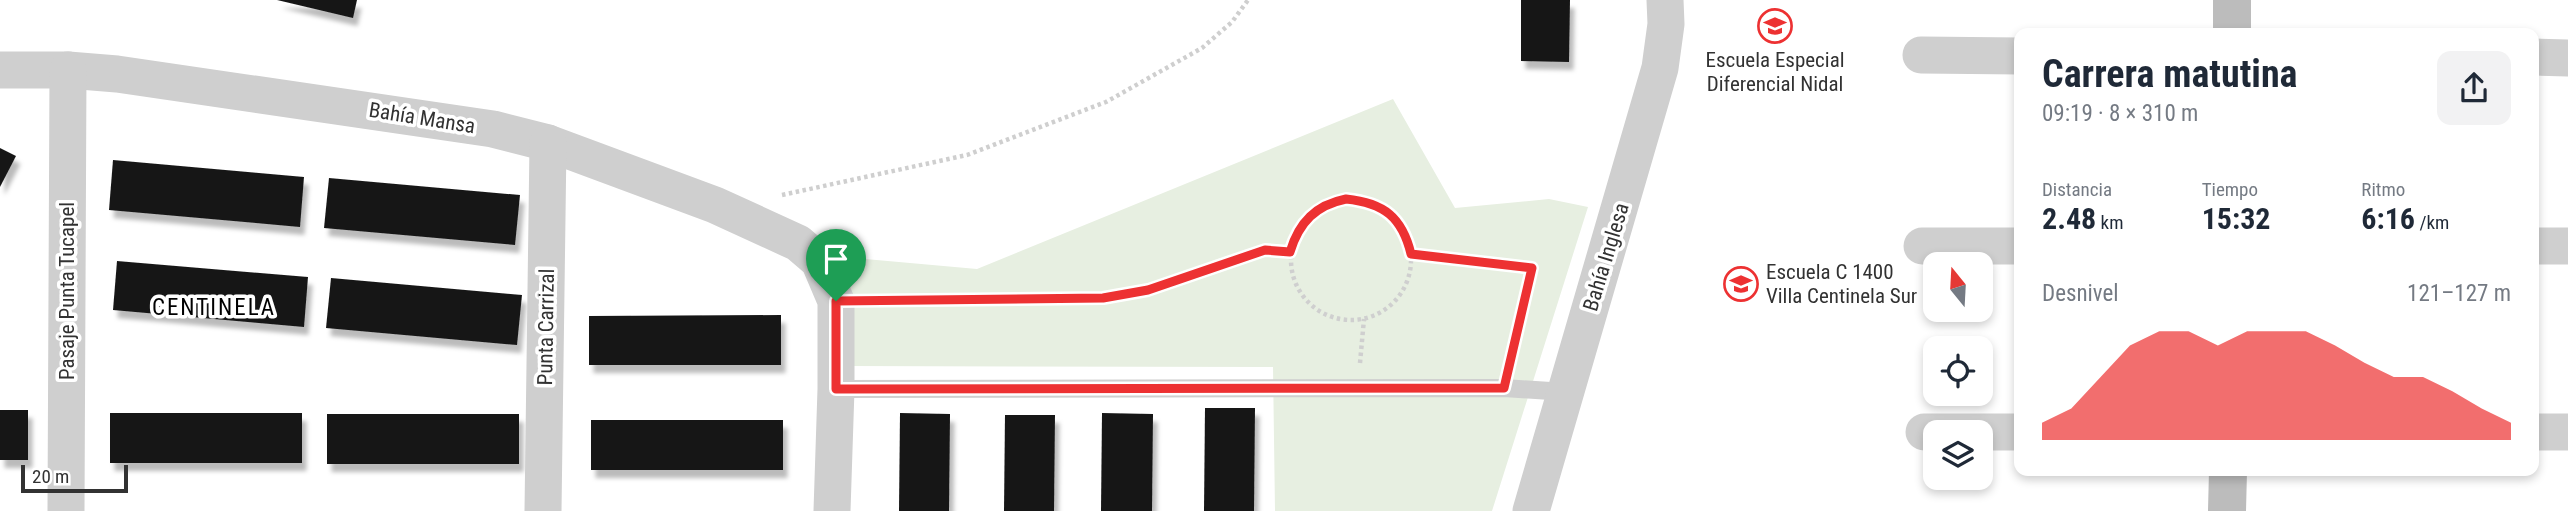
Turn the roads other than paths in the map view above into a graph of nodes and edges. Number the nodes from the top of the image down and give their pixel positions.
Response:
1 (1665, 0) edge
2 (2232, 0) edge
3 (2232, 28) edge
4 (1921, 55) dead end
5 (2014, 56) edge
6 (2539, 57) edge
7 (2568, 58) edge
8 (0, 70) edge
9 (68, 70) junction
10 (548, 143) junction
11 (1922, 246) dead end
12 (2014, 246) edge
13 (2539, 246) edge
14 (2568, 246) edge
15 (836, 389) junction
16 (1566, 392) junction
17 (1993, 432) edge
18 (2014, 432) edge
19 (2539, 432) edge
20 (2568, 432) edge
21 (2228, 476) edge
22 (66, 511) edge
23 (543, 511) edge
24 (832, 511) edge
25 (1531, 511) edge
26 (2227, 511) edge

1 - 16 street, Bahía Inglesa
2 - 3 street
4 - 5 street
6 - 7 street
8 - 9 street, Bahía Mansa
9 - 10 street, Bahía Mansa
9 - 22 street, Pasaje Punta Tucapel
10 - 15 street, Bahía Mansa
10 - 23 street, Punta Carrizal
11 - 12 street
13 - 14 street
15 - 16 lane
15 - 24 street
16 - 25 street, Bahía Inglesa
17 - 18 street
19 - 20 street
21 - 26 street

